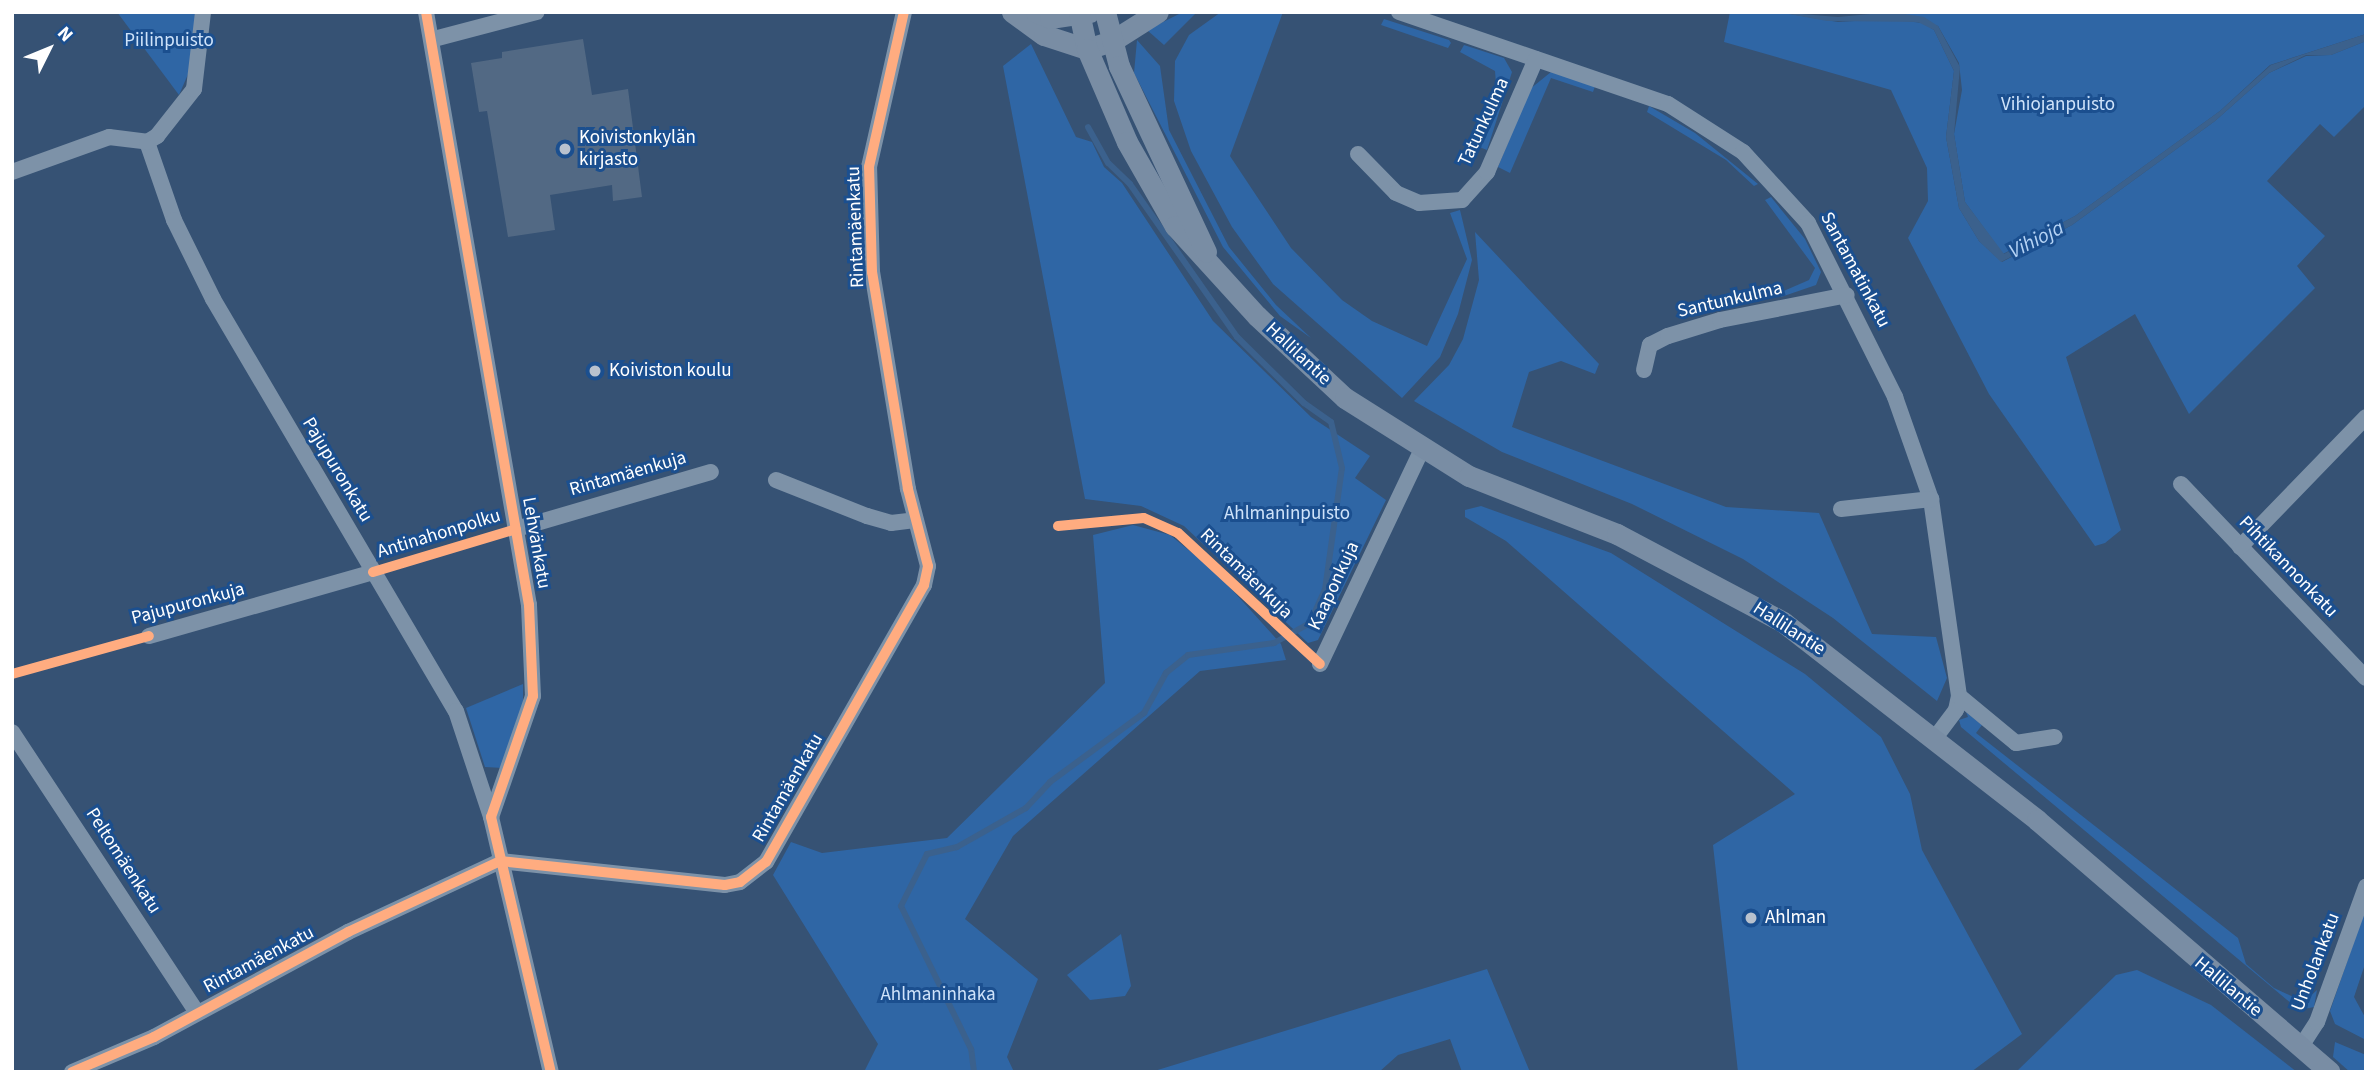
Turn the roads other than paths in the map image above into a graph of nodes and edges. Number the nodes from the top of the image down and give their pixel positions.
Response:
1 (203, 12) edge
2 (426, 12) edge
3 (537, 12) edge
4 (904, 12) edge
5 (1012, 12) edge
6 (1036, 12) edge
7 (1105, 12) edge
8 (1158, 12) edge
9 (1399, 12) edge
10 (1083, 13) edge
11 (435, 39) junction
12 (1112, 41) junction
13 (1087, 49) junction
14 (1536, 59) junction
15 (147, 142) junction
16 (1359, 154) dead end
17 (12, 172) edge
18 (1208, 257) junction
19 (1847, 295) junction
20 (1644, 370) dead end
21 (2366, 417) edge
22 (1421, 451) junction
23 (711, 471) dead end
24 (776, 480) dead end
25 (2181, 484) dead end
26 (1931, 499) junction
27 (1841, 509) dead end
28 (915, 520) junction
29 (516, 529) junction
30 (2240, 547) junction
31 (373, 572) junction
32 (149, 636) dead end
33 (1320, 664) dead end
34 (2366, 678) edge
35 (1958, 696) junction
36 (13, 736) edge
37 (2055, 737) dead end
38 (1935, 738) junction
39 (491, 817) junction
40 (500, 860) junction
41 (2366, 887) edge
42 (197, 1013) junction
43 (2300, 1048) junction
44 (72, 1072) edge
45 (551, 1072) edge
46 (2330, 1072) edge

1 - 15 street
2 - 11 street, Lehvänkatu
3 - 11 street
4 - 28 street, Rintamäenkatu
5 - 13 main road
6 - 10 main road
7 - 12 main road, Hallilantie
8 - 12 main road
9 - 14 street, Santamatinkatu
10 - 13 main road, Hallilantie
11 - 29 street, Lehvänkatu
12 - 13 main road
12 - 18 main road, Hallilantie
13 - 18 main road, Hallilantie
14 - 16 street, Tatunkulma
14 - 19 street, Santamatinkatu
15 - 17 street
15 - 31 street, Pajupuronkatu
18 - 22 main road, Hallilantie
19 - 20 street, Santunkulma
19 - 26 street, Santamatinkatu
21 - 30 street
22 - 33 street, Kaaponkuja
22 - 38 main road, Hallilantie
23 - 29 street, Rintamäenkuja
24 - 28 street
25 - 30 street, Pihtikannonkatu
26 - 27 street
26 - 35 street, Santamatinkatu
28 - 40 street, Rintamäenkatu
29 - 39 street, Lehvänkatu
30 - 34 street, Pihtikannonkatu
31 - 32 street, Pajupuronkuja
31 - 39 street, Pajupuronkatu
35 - 37 street
35 - 38 street
36 - 42 street, Peltomäenkatu
38 - 43 main road, Hallilantie
39 - 40 street
40 - 42 street, Rintamäenkatu
40 - 45 street
41 - 43 street, Unholankatu
42 - 44 street, Rintamäenkatu
43 - 46 main road, Hallilantie

